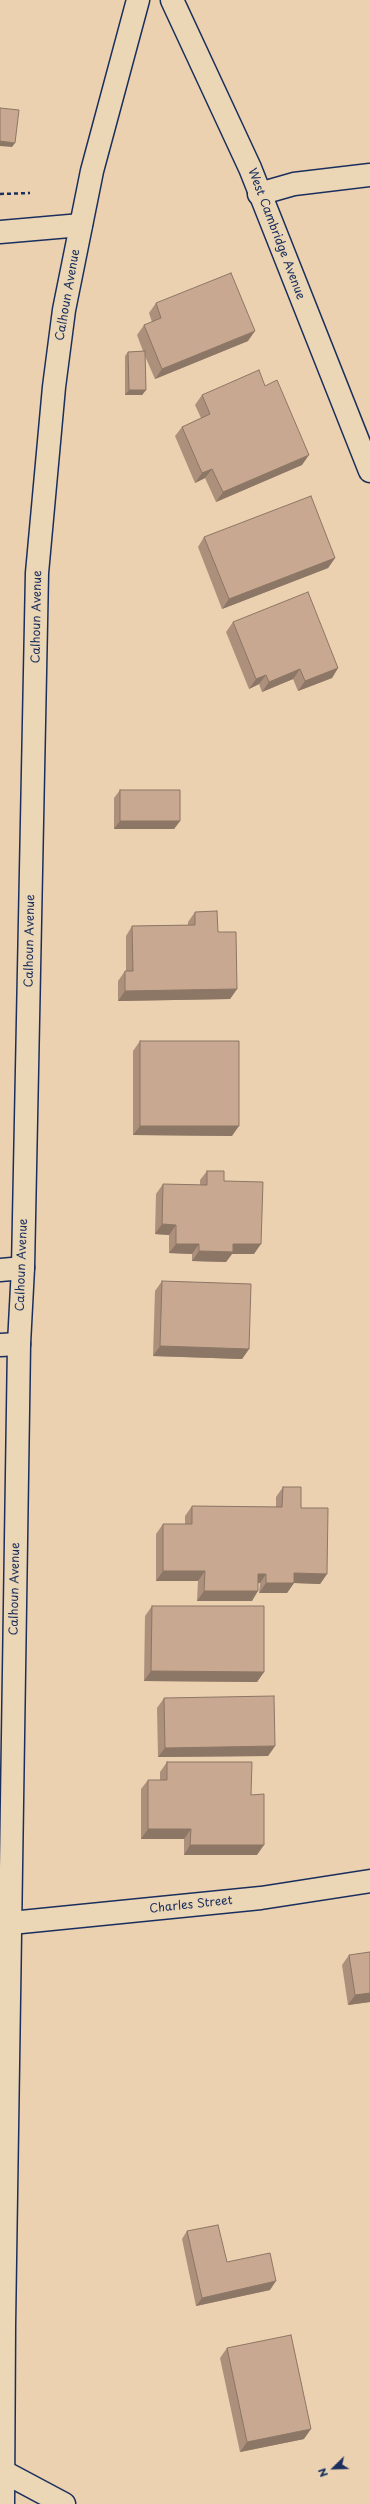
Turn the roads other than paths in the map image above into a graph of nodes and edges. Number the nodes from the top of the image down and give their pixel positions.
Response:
1 (138, 0) edge
2 (172, 0) edge
3 (370, 174) edge
4 (259, 194) junction
5 (81, 225) junction
6 (0, 232) edge
7 (370, 472) edge
8 (23, 1268) junction
9 (0, 1270) edge
10 (9, 1344) edge
11 (370, 1881) edge
12 (11, 1923) junction
13 (2, 2473) edge
14 (3, 2504) edge
15 (64, 2504) edge

1 - 5 main road, Calhoun Avenue
2 - 4 main road, West Cambridge Avenue
3 - 4 main road
4 - 7 main road, West Cambridge Avenue
5 - 6 main road
5 - 8 main road, Calhoun Avenue
8 - 9 main road
8 - 10 main road, Calhoun Avenue
10 - 12 main road, Calhoun Avenue
11 - 12 main road, Charles Street
12 - 13 main road, Calhoun Avenue
13 - 14 main road, Calhoun Avenue
13 - 15 main road

